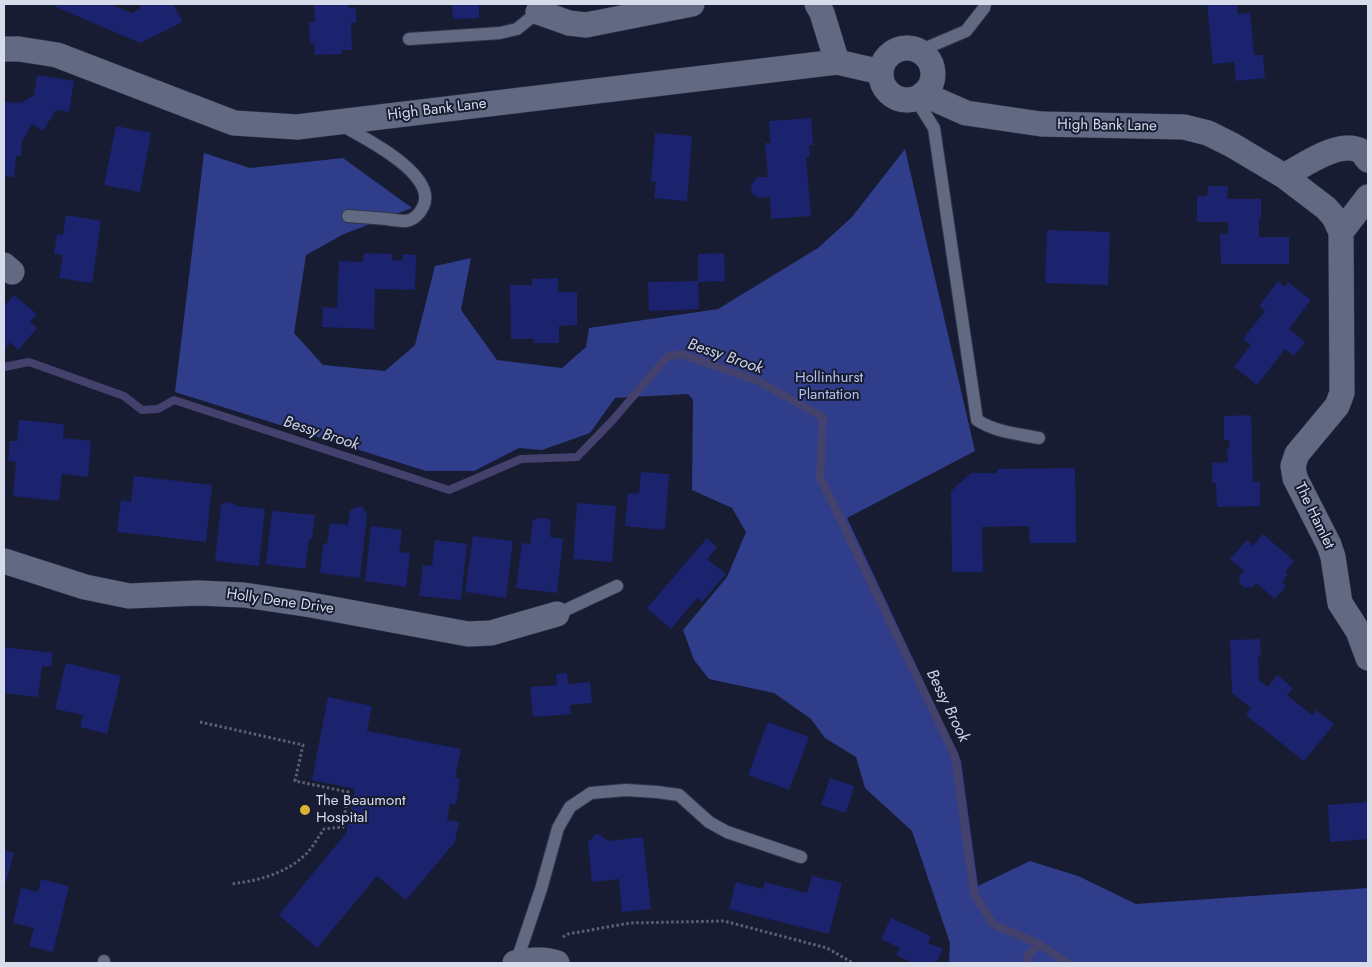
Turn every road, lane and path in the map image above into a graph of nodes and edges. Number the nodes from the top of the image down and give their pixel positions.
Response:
1 (692, 4) edge
2 (818, 4) edge
3 (985, 4) edge
4 (538, 12) joint
5 (409, 39) dead end
6 (4, 49) edge
7 (919, 51) junction
8 (837, 62) junction
9 (881, 72) junction
10 (919, 96) junction
11 (337, 122) junction
12 (1368, 160) edge
13 (1284, 176) junction
14 (1368, 197) edge
15 (348, 216) dead end
16 (1341, 232) junction
17 (1039, 438) dead end
18 (4, 561) edge
19 (616, 586) dead end
20 (557, 614) joint
21 (1368, 658) edge
22 (200, 722) dead end
23 (801, 857) dead end
24 (230, 884) dead end
25 (558, 951) edge
26 (515, 963) edge
27 (853, 963) edge

1 - 4 street
2 - 8 street
3 - 7 lane
4 - 5 lane
6 - 11 street, High Bank Lane
7 - 9 street
7 - 10 street
8 - 9 street, High Bank Lane
8 - 11 street, High Bank Lane
9 - 10 street, High Bank Lane
10 - 13 street, High Bank Lane
10 - 17 lane
11 - 15 lane
12 - 13 street
13 - 16 street
14 - 16 street
16 - 21 street, The Hamlet
18 - 20 street, Holly Dene Drive
19 - 20 lane
22 - 24 path
23 - 26 lane
25 - 26 street
25 - 27 path

